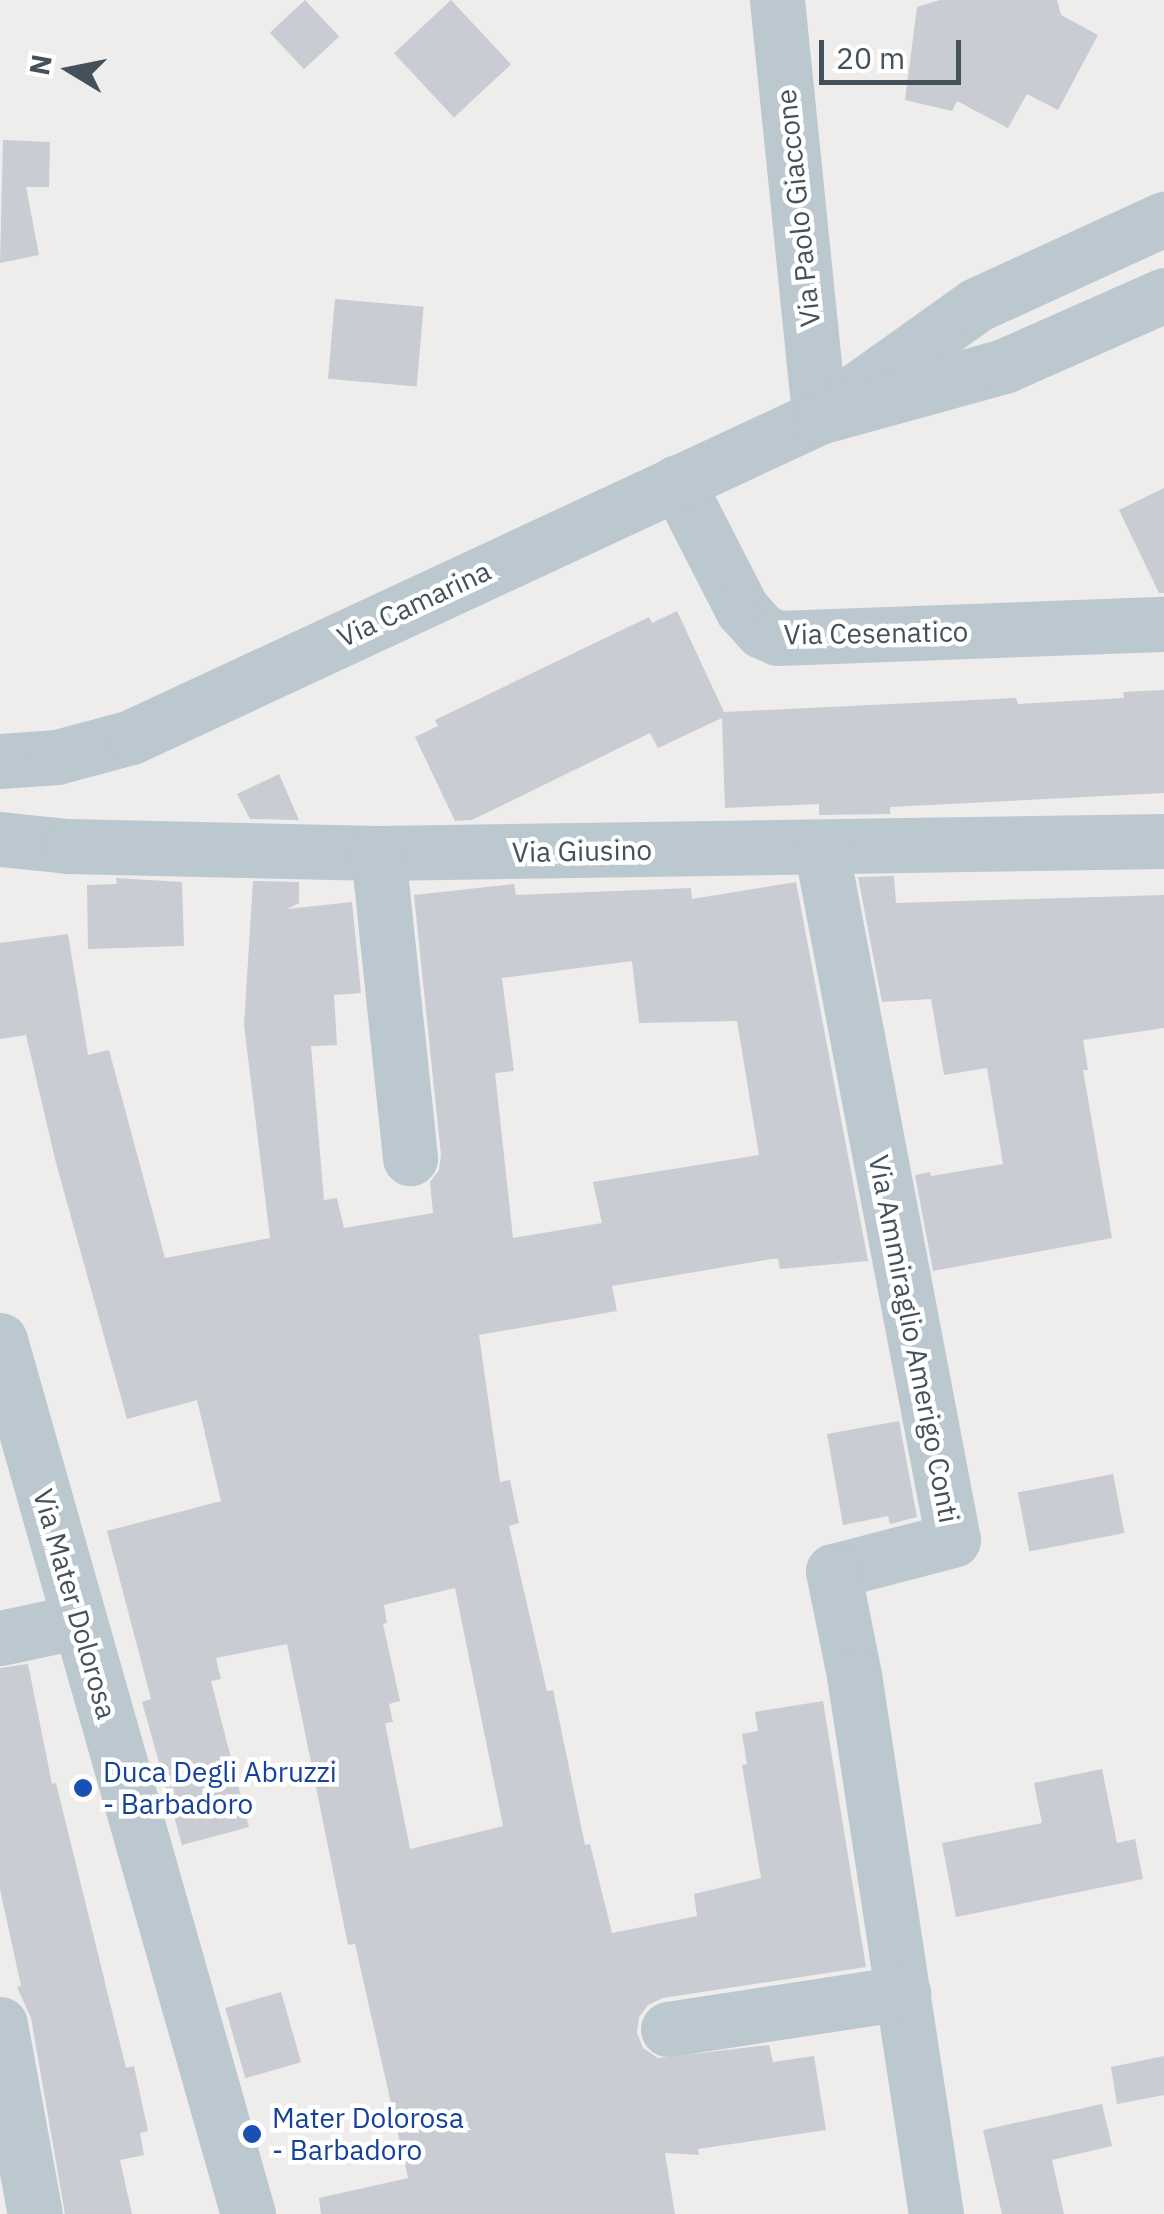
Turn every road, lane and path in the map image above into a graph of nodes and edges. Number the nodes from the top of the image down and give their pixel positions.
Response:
1 (778, 0) edge
2 (1164, 219) edge
3 (1164, 295) edge
4 (819, 417) junction
5 (677, 482) junction
6 (1164, 624) edge
7 (0, 761) edge
8 (0, 839) edge
9 (1164, 841) edge
10 (821, 848) junction
11 (378, 854) junction
12 (410, 1158) dead end
13 (0, 1340) edge
14 (79, 1621) junction
15 (0, 1638) edge
16 (903, 1993) junction
17 (0, 2024) edge
18 (668, 2029) dead end
19 (35, 2214) edge
20 (248, 2214) edge
21 (936, 2214) edge

1 - 4 street, Via Paolo Giaccone
2 - 4 street, Via Camarina
3 - 4 street, Via Camarina
4 - 5 street, Via Camarina
5 - 6 street, Via Cesenatico
5 - 7 street, Via Camarina
8 - 11 street, Via Giusino
9 - 10 street, Via Giusino
10 - 11 street, Via Giusino
10 - 16 street, Via Ammiraglio Amerigo Conti
11 - 12 street
13 - 14 street, Via Mater Dolorosa
14 - 15 street
14 - 20 street, Via Mater Dolorosa
16 - 18 street
16 - 21 street, Via Ammiraglio Amerigo Conti
17 - 19 street

